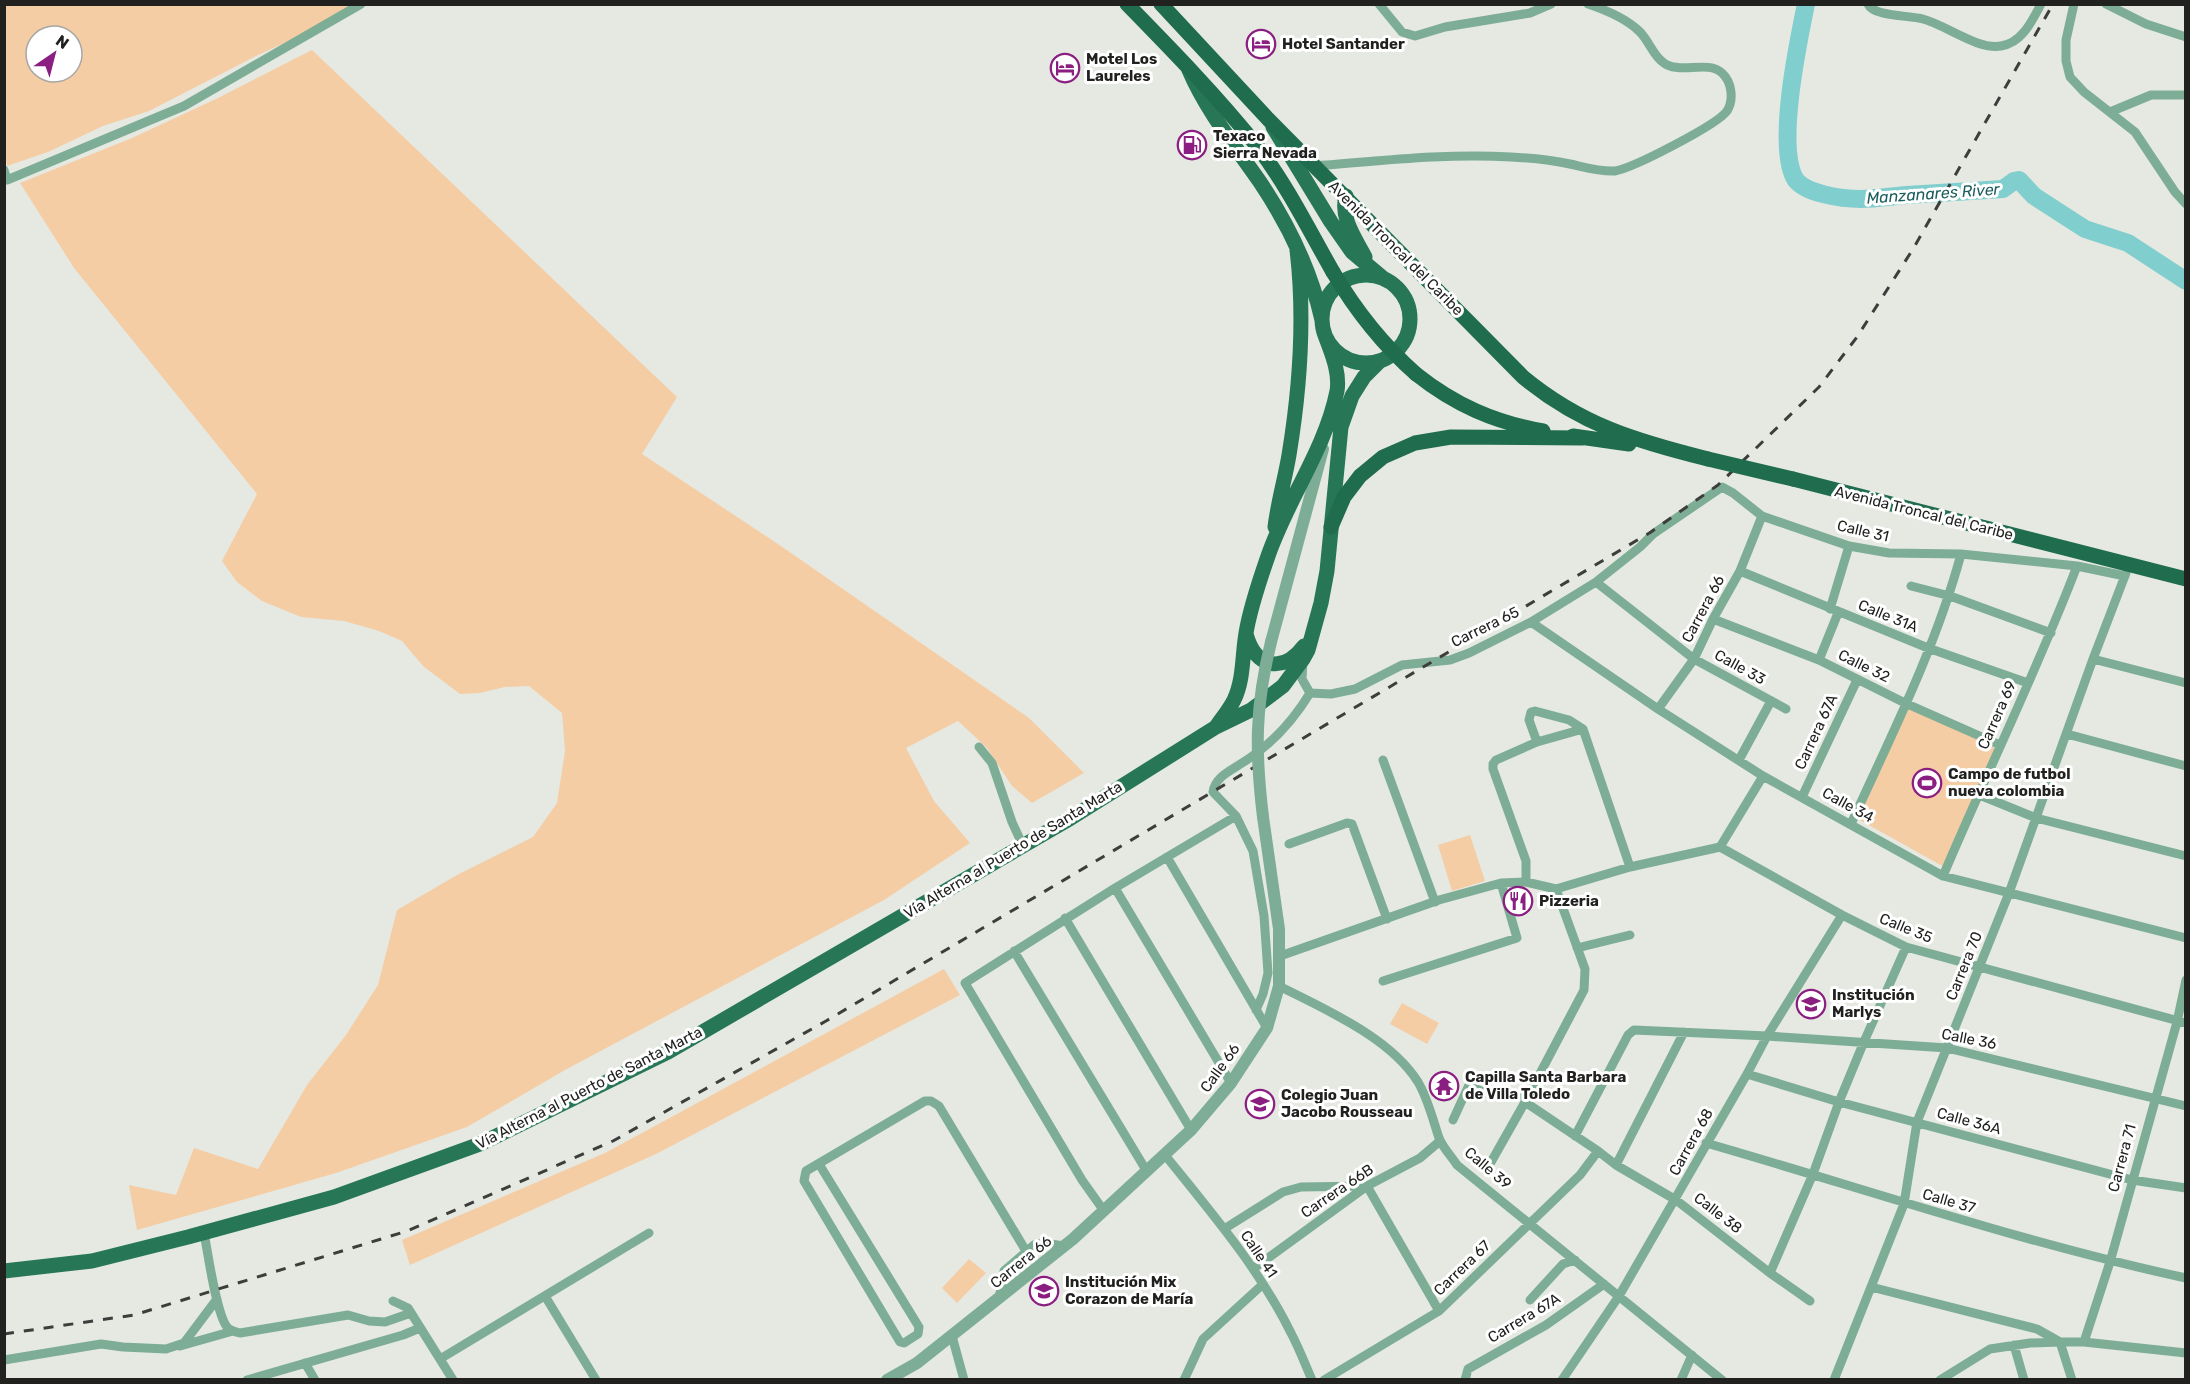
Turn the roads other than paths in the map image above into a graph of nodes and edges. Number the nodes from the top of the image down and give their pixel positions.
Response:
1 (361, 4) edge
2 (1127, 4) edge
3 (1161, 4) edge
4 (1379, 4) edge
5 (1551, 4) edge
6 (1588, 4) edge
7 (1868, 4) edge
8 (2041, 4) edge
9 (2074, 4) edge
10 (2106, 4) edge
11 (2186, 37) edge
12 (1186, 64) junction
13 (2186, 95) edge
14 (2110, 112) junction
15 (1268, 119) junction
16 (1315, 166) junction
17 (4, 170) edge
18 (1346, 196) junction
19 (2186, 204) edge
20 (1297, 250) junction
21 (1369, 265) junction
22 (1383, 278) junction
23 (1322, 320) junction
24 (1326, 338) junction
25 (1379, 362) junction
26 (1335, 425) junction
27 (1583, 438) junction
28 (1662, 448) junction
29 (1722, 487) joint
30 (1762, 516) junction
31 (1331, 527) junction
32 (1273, 542) junction
33 (1849, 546) junction
34 (1961, 554) junction
35 (2077, 566) junction
36 (2127, 570) junction
37 (1740, 571) junction
38 (2186, 579) edge
39 (1596, 582) junction
40 (1911, 586) dead end
41 (1950, 596) junction
42 (1834, 611) junction
43 (1713, 619) junction
44 (1531, 622) junction
45 (1315, 628) junction
46 (1246, 632) junction
47 (2051, 633) junction
48 (1928, 648) junction
49 (1303, 659) junction
50 (1694, 659) junction
51 (2093, 659) junction
52 (1819, 660) junction
53 (1857, 680) junction
54 (2028, 683) junction
55 (2186, 683) edge
56 (1310, 693) junction
57 (1771, 701) junction
58 (1905, 703) junction
59 (1658, 709) junction
60 (1786, 709) dead end
61 (1216, 727) junction
62 (1583, 729) junction
63 (2067, 734) junction
64 (1537, 741) junction
65 (2000, 745) junction
66 (979, 747) dead end
67 (1383, 760) dead end
68 (1739, 760) junction
69 (2186, 766) edge
70 (1762, 776) junction
71 (1977, 794) junction
72 (1802, 797) junction
73 (1236, 816) junction
74 (2036, 818) junction
75 (1851, 824) junction
76 (1289, 844) dead end
77 (1023, 846) junction
78 (1720, 847) junction
79 (2186, 856) edge
80 (1167, 857) junction
81 (1630, 867) junction
82 (1942, 876) junction
83 (1526, 882) junction
84 (1501, 883) junction
85 (1115, 888) junction
86 (1556, 889) junction
87 (2009, 893) junction
88 (1434, 902) junction
89 (1842, 915) junction
90 (1065, 918) junction
91 (1387, 919) junction
92 (1630, 935) dead end
93 (2186, 938) edge
94 (1906, 947) junction
95 (1577, 948) junction
96 (1014, 951) junction
97 (1280, 956) junction
98 (1980, 969) junction
99 (2186, 980) edge
100 (1383, 981) dead end
101 (1279, 986) junction
102 (1256, 1010) junction
103 (2181, 1023) edge
104 (1267, 1028) junction
105 (1684, 1032) junction
106 (1767, 1036) junction
107 (1863, 1044) junction
108 (1947, 1048) junction
109 (1747, 1074) junction
110 (1231, 1083) junction
111 (1526, 1098) junction
112 (2154, 1099) junction
113 (1839, 1102) junction
114 (2186, 1106) edge
115 (1454, 1120) dead end
116 (1917, 1122) junction
117 (1191, 1130) junction
118 (1575, 1136) junction
119 (1440, 1141) junction
120 (1706, 1143) junction
121 (1598, 1150) junction
122 (1165, 1155) junction
123 (819, 1164) junction
124 (1616, 1165) junction
125 (1146, 1170) junction
126 (1486, 1171) dead end
127 (1814, 1174) junction
128 (2132, 1180) junction
129 (1367, 1186) junction
130 (2186, 1188) edge
131 (1676, 1200) junction
132 (1904, 1204) junction
133 (1104, 1211) junction
134 (1531, 1223) junction
135 (1224, 1229) junction
136 (204, 1233) junction
137 (649, 1233) dead end
138 (1064, 1246) junction
139 (1026, 1251) junction
140 (1575, 1260) junction
141 (2110, 1262) junction
142 (1252, 1269) junction
143 (4, 1271) edge
144 (1770, 1273) junction
145 (2186, 1278) edge
146 (1604, 1284) junction
147 (1262, 1285) junction
148 (1871, 1287) junction
149 (545, 1296) junction
150 (1619, 1296) junction
151 (217, 1299) junction
152 (999, 1299) junction
153 (393, 1300) dead end
154 (1530, 1300) dead end
155 (1810, 1301) dead end
156 (1439, 1311) junction
157 (411, 1313) junction
158 (420, 1328) junction
159 (233, 1331) junction
160 (952, 1336) junction
161 (2060, 1342) junction
162 (2084, 1342) junction
163 (2014, 1345) junction
164 (178, 1346) junction
165 (2186, 1353) edge
166 (1692, 1355) junction
167 (440, 1359) junction
168 (4, 1360) edge
169 (305, 1363) junction
170 (248, 1380) edge
171 (315, 1380) edge
172 (453, 1380) edge
173 (597, 1380) edge
174 (887, 1380) edge
175 (964, 1380) edge
176 (1184, 1380) edge
177 (1312, 1380) edge
178 (1324, 1380) edge
179 (1465, 1380) edge
180 (1562, 1380) edge
181 (1681, 1380) edge
182 (1722, 1380) edge
183 (1834, 1380) edge
184 (1940, 1380) edge
185 (2024, 1380) edge
186 (2072, 1380) edge

1 - 17 street
2 - 12 highway, Avenida Troncal del Caribe
3 - 15 highway, Avenida Troncal del Caribe
4 - 5 street
6 - 16 street
7 - 8 street
9 - 14 street
10 - 11 street
12 - 20 main road
12 - 27 highway, Avenida Troncal del Caribe, bridge
13 - 14 street
14 - 19 street
15 - 16 highway, Avenida Troncal del Caribe
15 - 21 main road
16 - 18 highway, Avenida Troncal del Caribe
18 - 21 main road
18 - 28 highway, Avenida Troncal del Caribe
20 - 23 main road
20 - 32 main road
21 - 22 main road
22 - 23 main road
22 - 25 main road
23 - 24 main road
24 - 25 main road
24 - 26 main road, Vía Alterna al Puerto de Santa Marta
25 - 26 main road, Vía Alterna al Puerto de Santa Marta
26 - 31 main road, Vía Alterna al Puerto de Santa Marta
26 - 32 main road, Vía Alterna al Puerto de Santa Marta
26 - 97 street, bridge
27 - 28 highway, Avenida Troncal del Caribe
27 - 31 highway
28 - 36 highway, Avenida Troncal del Caribe, bridge
29 - 30 street, Calle 31
29 - 39 street, Carrera 65
30 - 33 street, Calle 31
30 - 37 street, Carrera 66
31 - 45 main road, Vía Alterna al Puerto de Santa Marta
32 - 46 main road, Vía Alterna al Puerto de Santa Marta
33 - 34 street, Calle 31
33 - 42 street
34 - 35 street, Calle 31
34 - 41 street
35 - 36 street, Calle 31
35 - 47 street, Carrera 69
36 - 38 highway, Avenida Troncal del Caribe
36 - 51 street, Carrera 70
37 - 42 street, Calle 31A
37 - 43 street, Carrera 66
39 - 44 street, Carrera 65
39 - 50 street, Calle 33
40 - 41 street
41 - 47 street
41 - 48 street
42 - 48 street, Calle 31A
42 - 52 street
43 - 50 street, Carrera 66
43 - 52 street, Calle 32
44 - 56 street, Carrera 65
44 - 59 street, Calle 34
45 - 46 main road
45 - 49 main road, Vía Alterna al Puerto de Santa Marta
46 - 61 main road, Vía Alterna al Puerto de Santa Marta
47 - 54 street, Carrera 69
48 - 54 street, Calle 31A
48 - 58 street
49 - 56 street
49 - 61 main road, Vía Alterna al Puerto de Santa Marta
50 - 57 street, Calle 33
50 - 59 street, Carrera 66
51 - 55 street
51 - 63 street, Carrera 70
52 - 53 street, Calle 32
53 - 58 street, Calle 32
53 - 72 street, Carrera 67A
54 - 65 street, Carrera 69
56 - 73 street
57 - 60 street, Calle 33
57 - 68 street
58 - 65 street, Calle 32
58 - 75 street
59 - 68 street, Calle 34
61 - 77 main road, Vía Alterna al Puerto de Santa Marta
62 - 64 street
62 - 64 street
62 - 81 street
63 - 69 street
63 - 74 street, Carrera 70
64 - 83 street
65 - 71 street, Carrera 69
66 - 77 street
67 - 88 street
68 - 70 street, Calle 34
70 - 72 street, Calle 34
70 - 78 street
71 - 74 street
71 - 82 street, Carrera 69
72 - 75 street, Calle 34
73 - 80 street
73 - 102 street
74 - 79 street
74 - 87 street, Carrera 70
75 - 82 street, Calle 34
76 - 91 street
77 - 136 main road, Vía Alterna al Puerto de Santa Marta
78 - 81 street
78 - 89 street, Calle 35
80 - 85 street
80 - 102 street
81 - 86 street
82 - 87 street, Calle 34
83 - 84 street
83 - 86 street
84 - 88 street
84 - 100 street
85 - 90 street
85 - 110 street
86 - 95 street
87 - 93 street, Calle 34
87 - 98 street, Carrera 70
88 - 91 street
89 - 94 street, Calle 35
89 - 106 street, Carrera 68
90 - 96 street
90 - 117 street
91 - 97 street
92 - 95 street
94 - 98 street, Calle 35
94 - 107 street
95 - 111 street
96 - 125 street
96 - 133 street
97 - 101 street
98 - 103 street, Calle 35
98 - 108 street, Carrera 70
99 - 103 street, Carrera 71
101 - 104 street, Calle 66
101 - 119 street, Calle 39
102 - 104 street
103 - 112 street, Carrera 71
104 - 110 street, Calle 66
105 - 106 street, Calle 36
105 - 118 street, Calle 36
105 - 124 street
106 - 107 street, Calle 36
106 - 109 street, Carrera 68
107 - 108 street, Calle 36
107 - 113 street
108 - 112 street, Calle 36
108 - 116 street, Carrera 70
109 - 113 street, Calle 36A
109 - 120 street, Carrera 68
110 - 117 street, Calle 66
111 - 115 street
111 - 118 street, Calle 38
111 - 126 street
112 - 114 street, Calle 36
112 - 128 street, Carrera 71
113 - 116 street, Calle 36A
113 - 127 street
116 - 128 street, Calle 36A
116 - 132 street, Carrera 70
117 - 122 street, Calle 66
118 - 121 street, Calle 38
119 - 129 street, Carrera 66B
119 - 134 street, Calle 39
120 - 127 street, Calle 37
120 - 131 street, Carrera 68
121 - 124 street, Calle 38
121 - 134 street, Carrera 67
122 - 125 street, Carrera 66
122 - 135 street, Calle 41
123 - 123 street
123 - 139 street
124 - 131 street, Calle 38
125 - 133 street, Carrera 66
127 - 132 street, Calle 37
127 - 144 street
128 - 130 street, Calle 36A
128 - 141 street, Carrera 71
129 - 135 street
129 - 142 street, Carrera 66B
129 - 156 street
131 - 144 street, Calle 38
131 - 150 street, Carrera 68
132 - 141 street, Calle 37
132 - 148 street, Carrera 70
133 - 138 street, Carrera 66
134 - 140 street, Calle 39
134 - 156 street, Carrera 67
135 - 142 street, Calle 41
136 - 143 main road, Vía Alterna al Puerto de Santa Marta
136 - 151 street
137 - 149 street
138 - 139 street
138 - 152 street, Carrera 66
139 - 152 street
140 - 146 street, Calle 39
140 - 154 street, Carrera 67A
141 - 145 street, Calle 37
141 - 162 street, Carrera 71
142 - 147 street, Calle 41
144 - 155 street, Calle 38
146 - 150 street, Calle 39
146 - 179 street, Carrera 67A
147 - 176 street
147 - 177 street, Calle 41
148 - 161 street
148 - 183 street, Carrera 70
149 - 167 street
149 - 173 street
150 - 166 street, Calle 39
150 - 180 street, Carrera 68
151 - 159 street
151 - 164 street
152 - 160 street, Carrera 66
153 - 157 street
156 - 178 street, Carrera 67
157 - 158 street
157 - 159 street
158 - 167 street
158 - 169 street
159 - 164 street
160 - 174 street, Carrera 66
160 - 175 street
161 - 162 street
161 - 163 street
161 - 186 street
162 - 165 street
163 - 184 street
163 - 185 street
164 - 168 street
166 - 181 street
166 - 182 street, Calle 39
167 - 172 street
169 - 170 street
169 - 171 street

